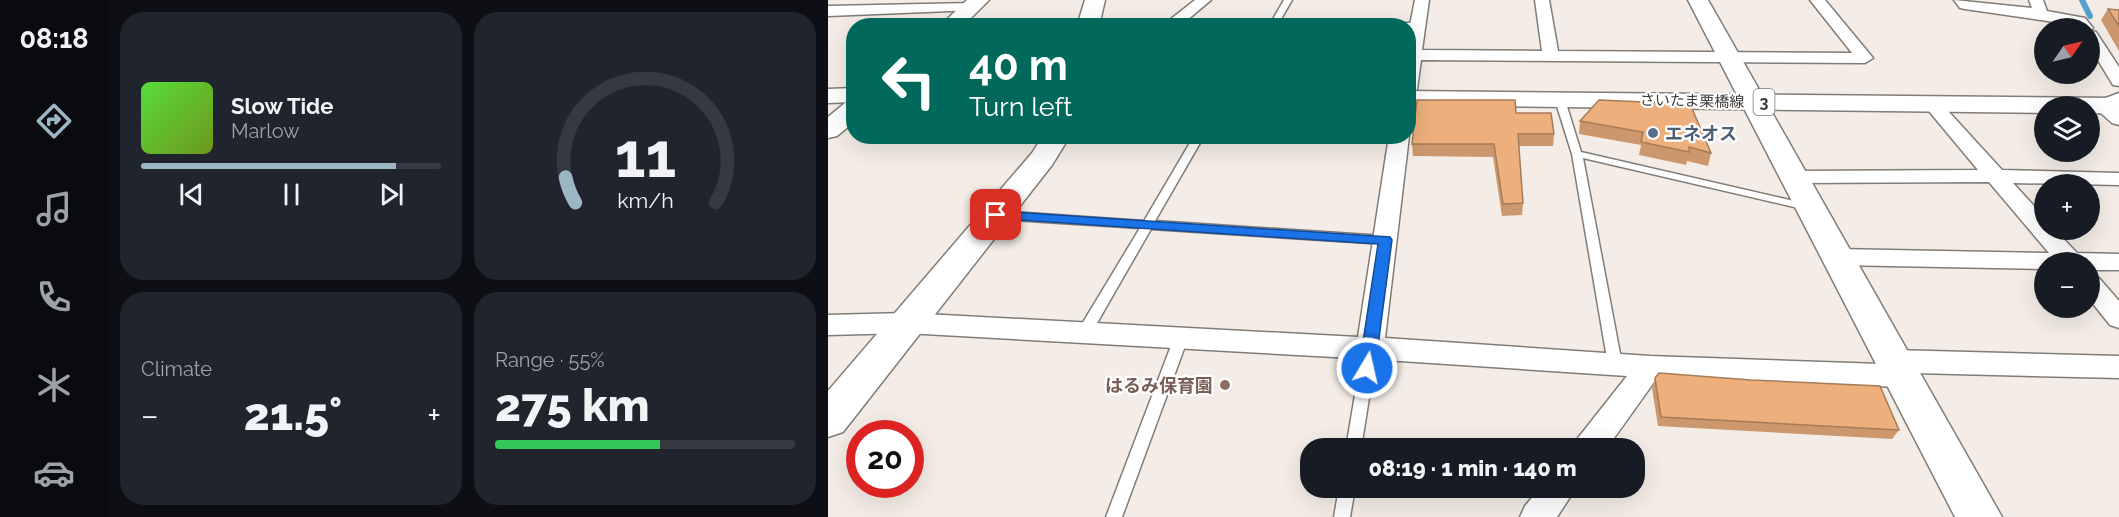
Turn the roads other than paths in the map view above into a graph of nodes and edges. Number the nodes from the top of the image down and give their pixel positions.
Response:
1 (1095, 0) edge
2 (1204, 0) edge
3 (1288, 0) edge
4 (1422, 0) edge
5 (1542, 0) edge
6 (1698, 0) edge
7 (1817, 0) edge
8 (1961, 0) edge
9 (975, 4) edge
10 (2038, 7) edge
11 (828, 10) edge
12 (959, 18) edge
13 (1090, 18) edge
14 (1180, 18) edge
15 (1278, 18) edge
16 (2071, 18) edge
17 (1419, 25) joint
18 (1416, 36) edge
19 (2100, 51) edge
20 (1416, 55) edge
21 (1728, 56) junction
22 (1551, 57) junction
23 (2119, 81) edge
24 (846, 84) edge
25 (828, 85) edge
26 (1416, 90) edge
27 (1416, 90) edge
28 (846, 95) edge
29 (828, 96) edge
30 (1749, 96) junction
31 (1560, 100) junction
32 (1932, 104) junction
33 (2116, 105) edge
34 (1052, 144) edge
35 (1194, 144) edge
36 (1398, 144) edge
37 (1577, 154) junction
38 (1995, 176) junction
39 (1794, 177) junction
40 (2119, 179) edge
41 (1811, 208) junction
42 (996, 215) junction
43 (1148, 224) junction
44 (1385, 240) junction
45 (2061, 252) edge
46 (1837, 256) junction
47 (2034, 261) edge
48 (2100, 262) edge
49 (2119, 262) edge
50 (2100, 296) edge
51 (2119, 318) edge
52 (906, 323) junction
53 (828, 325) edge
54 (1084, 333) junction
55 (1181, 338) junction
56 (1370, 348) junction
57 (1615, 364) junction
58 (1650, 367) junction
59 (2119, 367) edge
60 (1898, 368) junction
61 (828, 420) edge
62 (1355, 438) edge
63 (1597, 438) edge
64 (1345, 498) edge
65 (1552, 498) edge
66 (1114, 517) edge
67 (1342, 517) edge
68 (1538, 517) edge
69 (1979, 517) edge

1 - 13 main road
2 - 14 street
3 - 15 lane
4 - 17 street
5 - 22 street
6 - 21 main road
7 - 21 street
8 - 10 street
9 - 11 street
9 - 12 main road
10 - 16 street
17 - 18 street
19 - 23 street
20 - 22 street
21 - 22 street
21 - 30 main road
24 - 25 main road
26 - 30 main road, さいたま栗橋線 / 3
27 - 31 main road, さいたま栗橋線 / 3
28 - 29 main road
30 - 31 main road, さいたま栗橋線 / 3
30 - 32 main road, さいたま栗橋線 / 3
30 - 33 main road, さいたま栗橋線 / 3
30 - 39 main road
31 - 37 lane
32 - 33 main road, さいたま栗橋線 / 3
32 - 38 street
34 - 42 main road
35 - 43 lane
36 - 44 street
37 - 41 lane
37 - 57 lane
38 - 39 street
38 - 40 street
38 - 45 street
39 - 41 main road
41 - 46 main road
42 - 43 lane
42 - 52 main road
43 - 44 lane
43 - 54 lane
44 - 56 street
46 - 47 street
46 - 60 main road
48 - 49 street
50 - 51 street
52 - 53 street
52 - 54 street
52 - 61 main road
54 - 55 street
55 - 56 street
55 - 66 lane
56 - 57 street
56 - 62 lane
57 - 58 street
58 - 60 street
58 - 63 street
59 - 60 street
60 - 69 main road
64 - 67 lane
65 - 68 street

